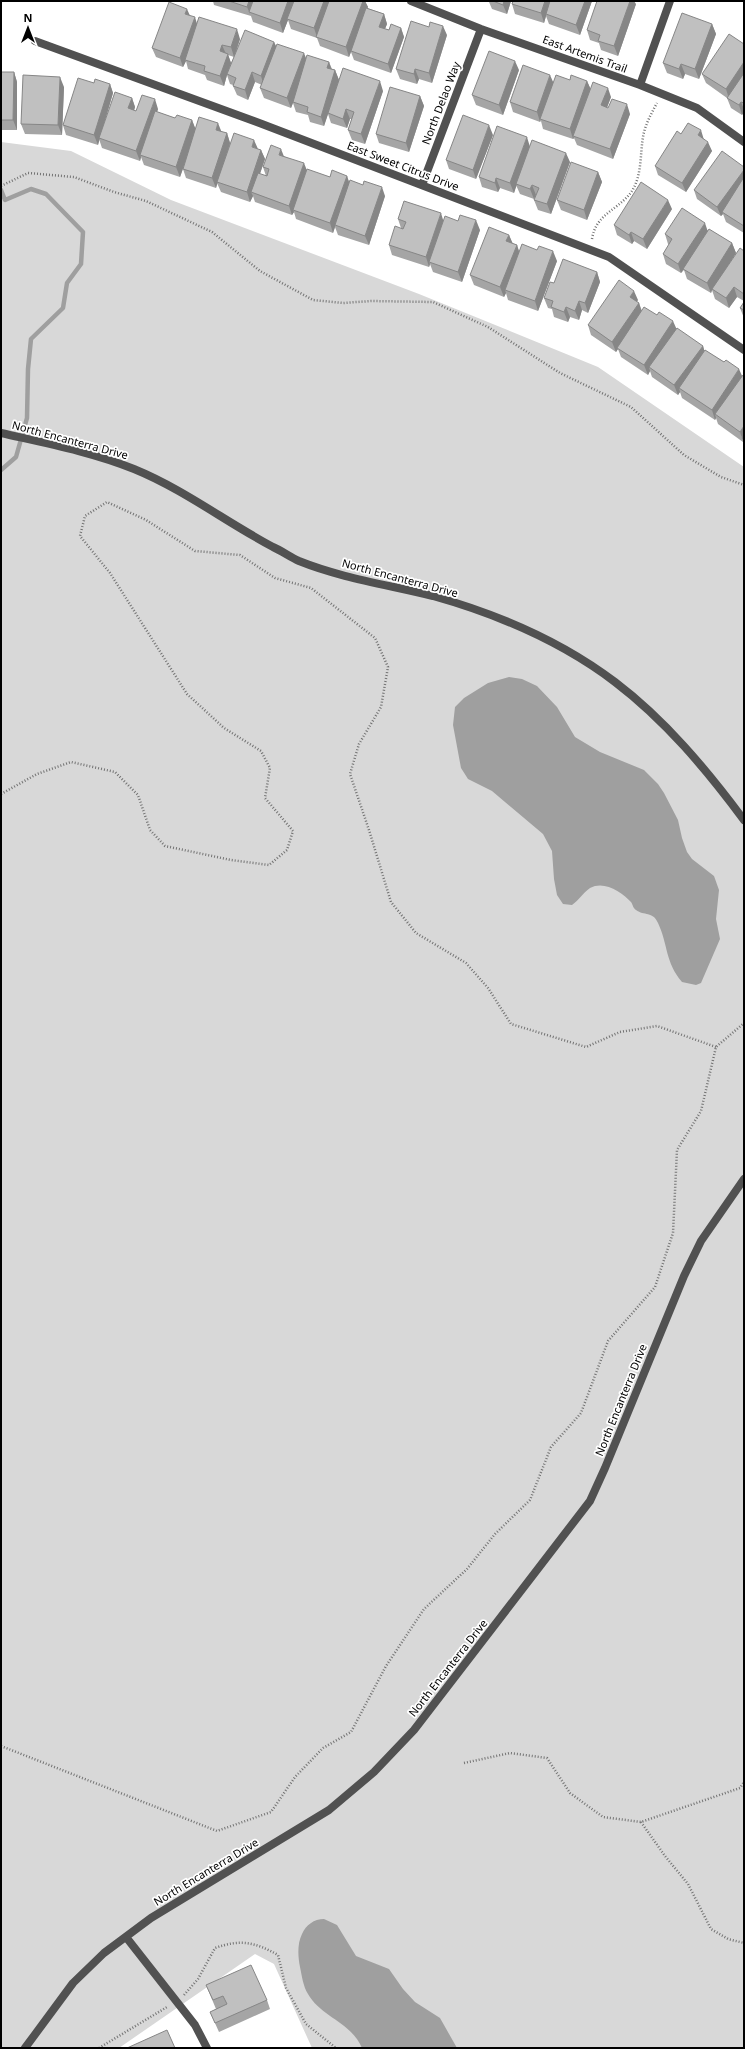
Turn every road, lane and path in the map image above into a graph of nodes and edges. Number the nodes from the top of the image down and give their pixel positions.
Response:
1 (411, 1) edge
2 (670, 1) edge
3 (481, 29) junction
4 (35, 41) dead end
5 (640, 85) junction
6 (662, 94) junction
7 (744, 142) edge
8 (422, 185) junction
9 (1, 186) edge
10 (591, 249) junction
11 (744, 350) edge
12 (1, 433) edge
13 (744, 485) edge
14 (1, 794) edge
15 (744, 820) edge
16 (744, 1024) edge
17 (716, 1047) junction
18 (744, 1179) edge
19 (1, 1746) edge
20 (464, 1763) dead end
21 (744, 1782) edge
22 (641, 1822) junction
23 (126, 1937) junction
24 (744, 1943) edge
25 (177, 2002) junction
26 (25, 2048) edge
27 (99, 2048) edge
28 (207, 2048) edge
29 (336, 2048) edge

1 - 3 street, East Artemis Trail
2 - 5 street
3 - 5 street, East Artemis Trail
3 - 8 street, North Delao Way
4 - 8 street, East Sweet Citrus Drive
5 - 6 street, East Artemis Trail
6 - 7 street, East Artemis Trail
6 - 10 path
8 - 10 street, East Sweet Citrus Drive
9 - 13 path
10 - 11 street, East Sweet Citrus Drive
12 - 15 street, North Encanterra Drive
14 - 17 path
16 - 17 path
17 - 19 path
18 - 23 street, North Encanterra Drive
20 - 22 path
21 - 22 path
22 - 24 path
23 - 25 street
23 - 26 street, North Encanterra Drive
25 - 27 path
25 - 28 street
25 - 29 path

